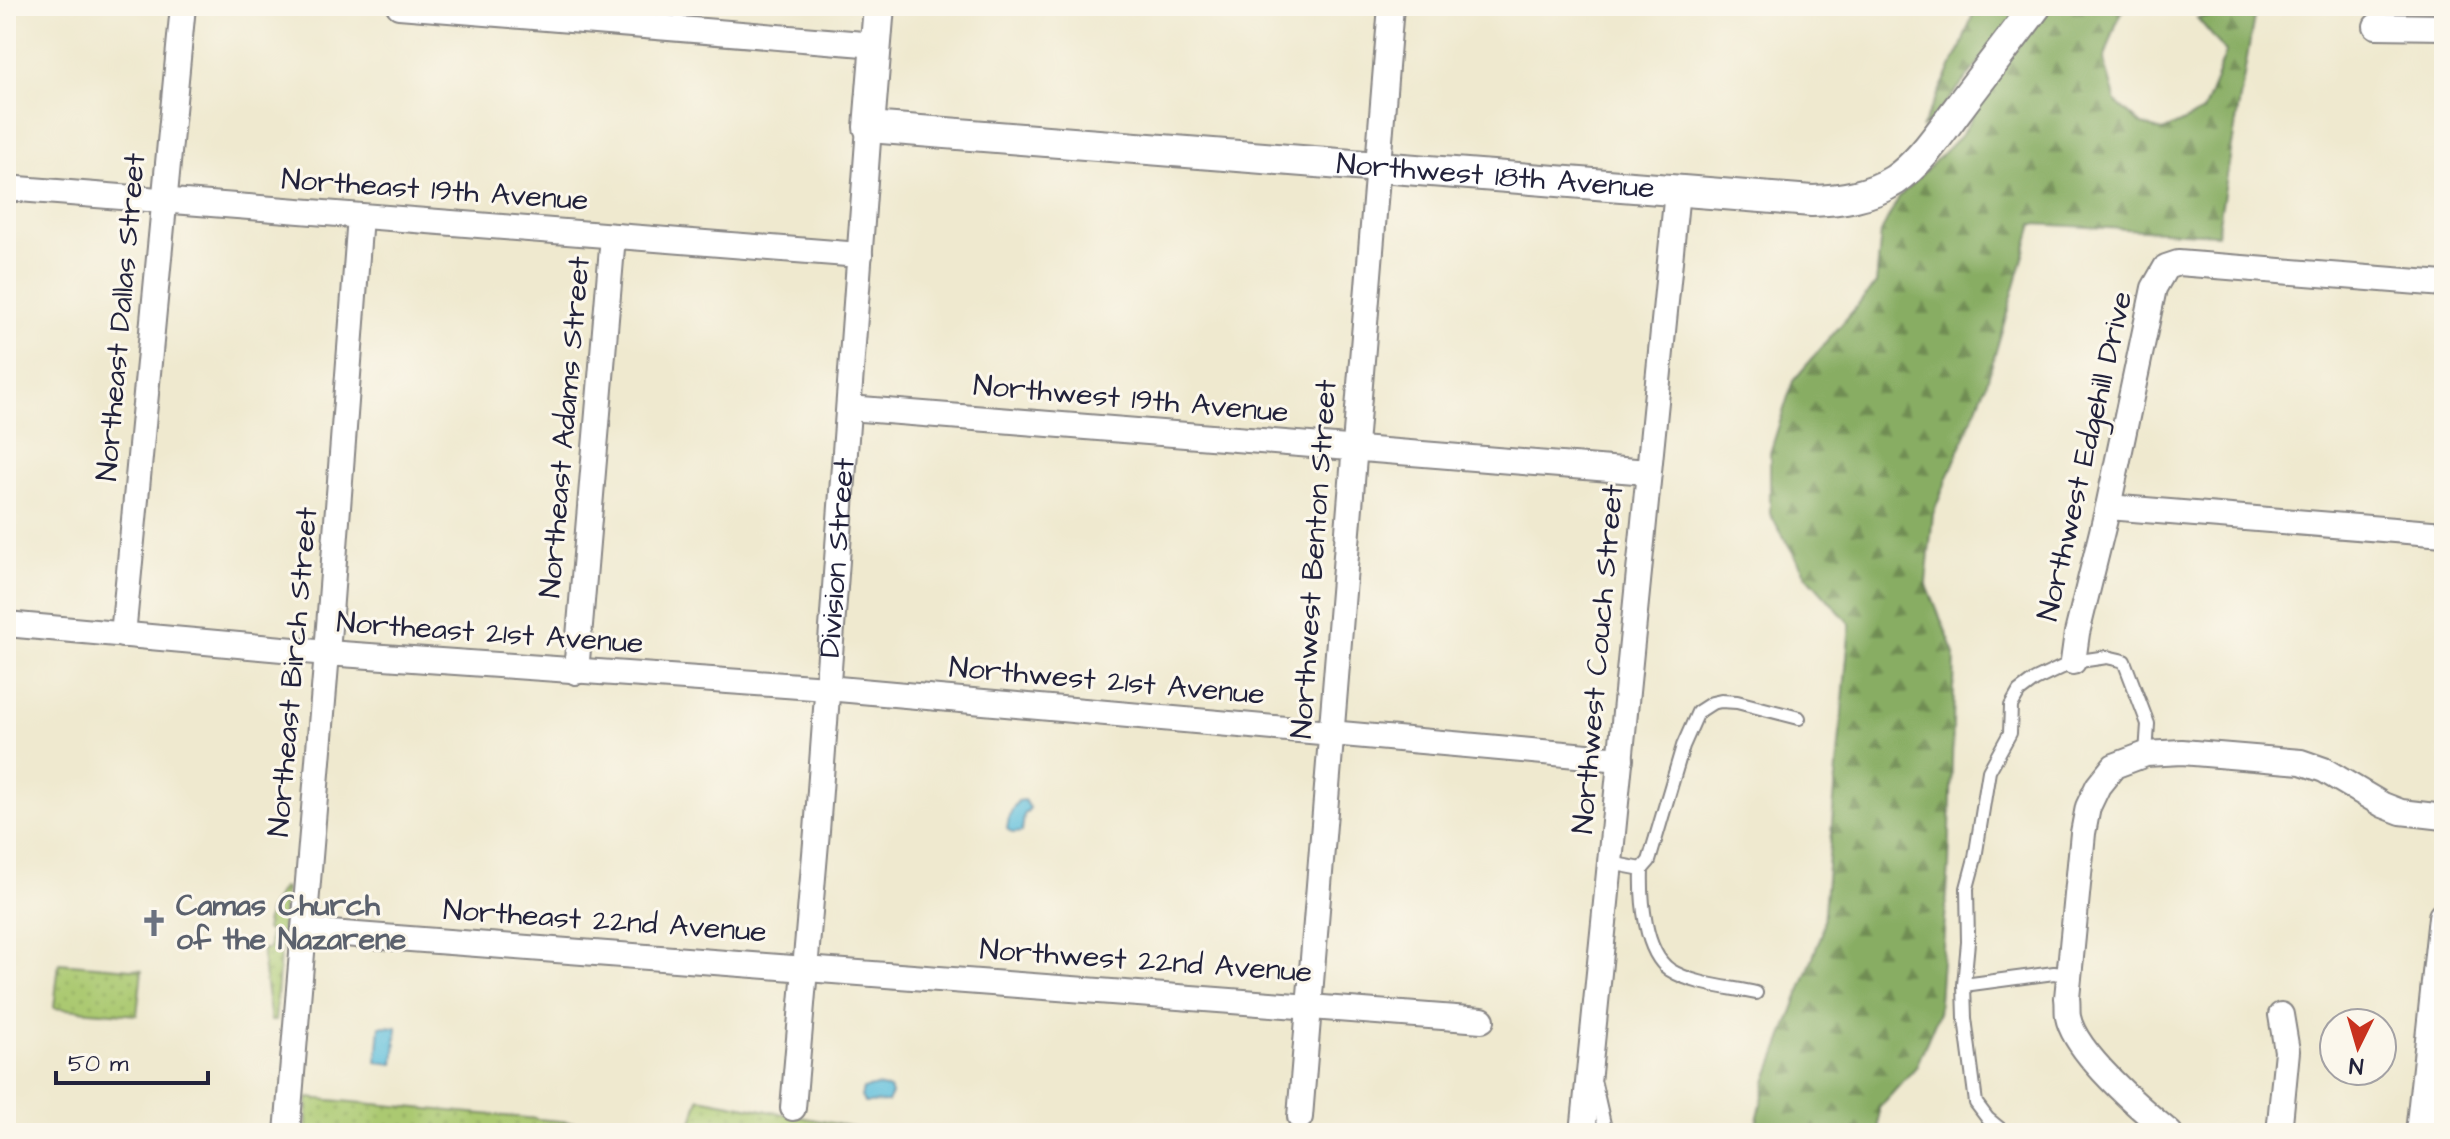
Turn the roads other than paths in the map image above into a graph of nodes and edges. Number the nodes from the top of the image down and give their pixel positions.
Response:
1 (183, 6) edge
2 (399, 6) edge
3 (879, 6) edge
4 (1391, 6) edge
5 (2036, 6) edge
6 (2376, 26) dead end
7 (2444, 27) edge
8 (876, 45) junction
9 (869, 127) junction
10 (1378, 167) junction
11 (6, 188) edge
12 (1677, 191) junction
13 (164, 201) junction
14 (360, 216) junction
15 (613, 236) junction
16 (860, 255) junction
17 (2444, 284) edge
18 (849, 408) junction
19 (1354, 449) junction
20 (1648, 472) junction
21 (2108, 507) junction
22 (2444, 534) edge
23 (6, 624) edge
24 (123, 635) junction
25 (327, 653) junction
26 (2073, 662) junction
27 (576, 672) junction
28 (827, 688) junction
29 (1799, 718) dead end
30 (1332, 734) junction
31 (2146, 754) junction
32 (1621, 759) junction
33 (2444, 817) edge
34 (1610, 863) junction
35 (1642, 869) junction
36 (2444, 917) edge
37 (304, 931) junction
38 (806, 968) junction
39 (2070, 975) junction
40 (1964, 985) junction
41 (1756, 993) dead end
42 (1310, 1006) junction
43 (2281, 1015) dead end
44 (1482, 1020) dead end
45 (1590, 1062) junction
46 (2435, 1086) edge
47 (793, 1108) dead end
48 (1300, 1117) dead end
49 (287, 1133) edge
50 (1583, 1133) edge
51 (1606, 1133) edge
52 (2005, 1133) edge
53 (2170, 1133) edge
54 (2279, 1133) edge
55 (2421, 1133) edge

1 - 13 street, Northeast Dallas Street
2 - 8 street
3 - 8 street, Division Street
4 - 10 street, Northwest Benton Street
5 - 12 street, Northwest 18th Avenue
6 - 7 street
8 - 9 street, Division Street
9 - 10 street, Northwest 18th Avenue
9 - 16 street, Division Street
10 - 12 street, Northwest 18th Avenue
10 - 19 street, Northwest Benton Street
11 - 13 street, Northeast 19th Avenue
12 - 20 street, Northwest Couch Street
13 - 14 street, Northeast 19th Avenue
13 - 24 street, Northeast Dallas Street
14 - 15 street, Northeast 19th Avenue
14 - 25 street, Northeast Birch Street
15 - 16 street, Northeast 19th Avenue
15 - 27 street, Northeast Adams Street
16 - 18 street, Division Street
17 - 21 street, Northwest Edgehill Drive
18 - 19 street, Northwest 19th Avenue
18 - 28 street, Division Street
19 - 20 street, Northwest 19th Avenue
19 - 30 street, Northwest Benton Street
20 - 32 street, Northwest Couch Street
21 - 22 street
21 - 26 street, Northwest Edgehill Drive
23 - 24 street, Northeast 21st Avenue
24 - 25 street, Northeast 21st Avenue
25 - 27 street, Northeast 21st Avenue
25 - 37 street, Northeast Birch Street
26 - 31 lane
26 - 40 lane
27 - 28 street, Northeast 21st Avenue
28 - 30 street, Northwest 21st Avenue
28 - 38 street, Division Street
29 - 35 lane
30 - 32 street, Northwest 21st Avenue
30 - 42 street, Northwest Benton Street
31 - 33 street
31 - 39 street
32 - 34 street, Northwest Couch Street
34 - 35 lane
34 - 45 street, Northwest Couch Street
35 - 41 lane
36 - 46 street
37 - 38 street, Northeast 22nd Avenue
37 - 49 street, Northeast Birch Street
38 - 42 street, Northwest 22nd Avenue
38 - 47 street, Division Street
39 - 40 lane
39 - 53 street
40 - 52 lane
42 - 44 street, Northwest 22nd Avenue
42 - 48 street, Northwest Benton Street
43 - 54 street
45 - 50 street, Northwest Couch Street
45 - 51 lane
46 - 55 street

